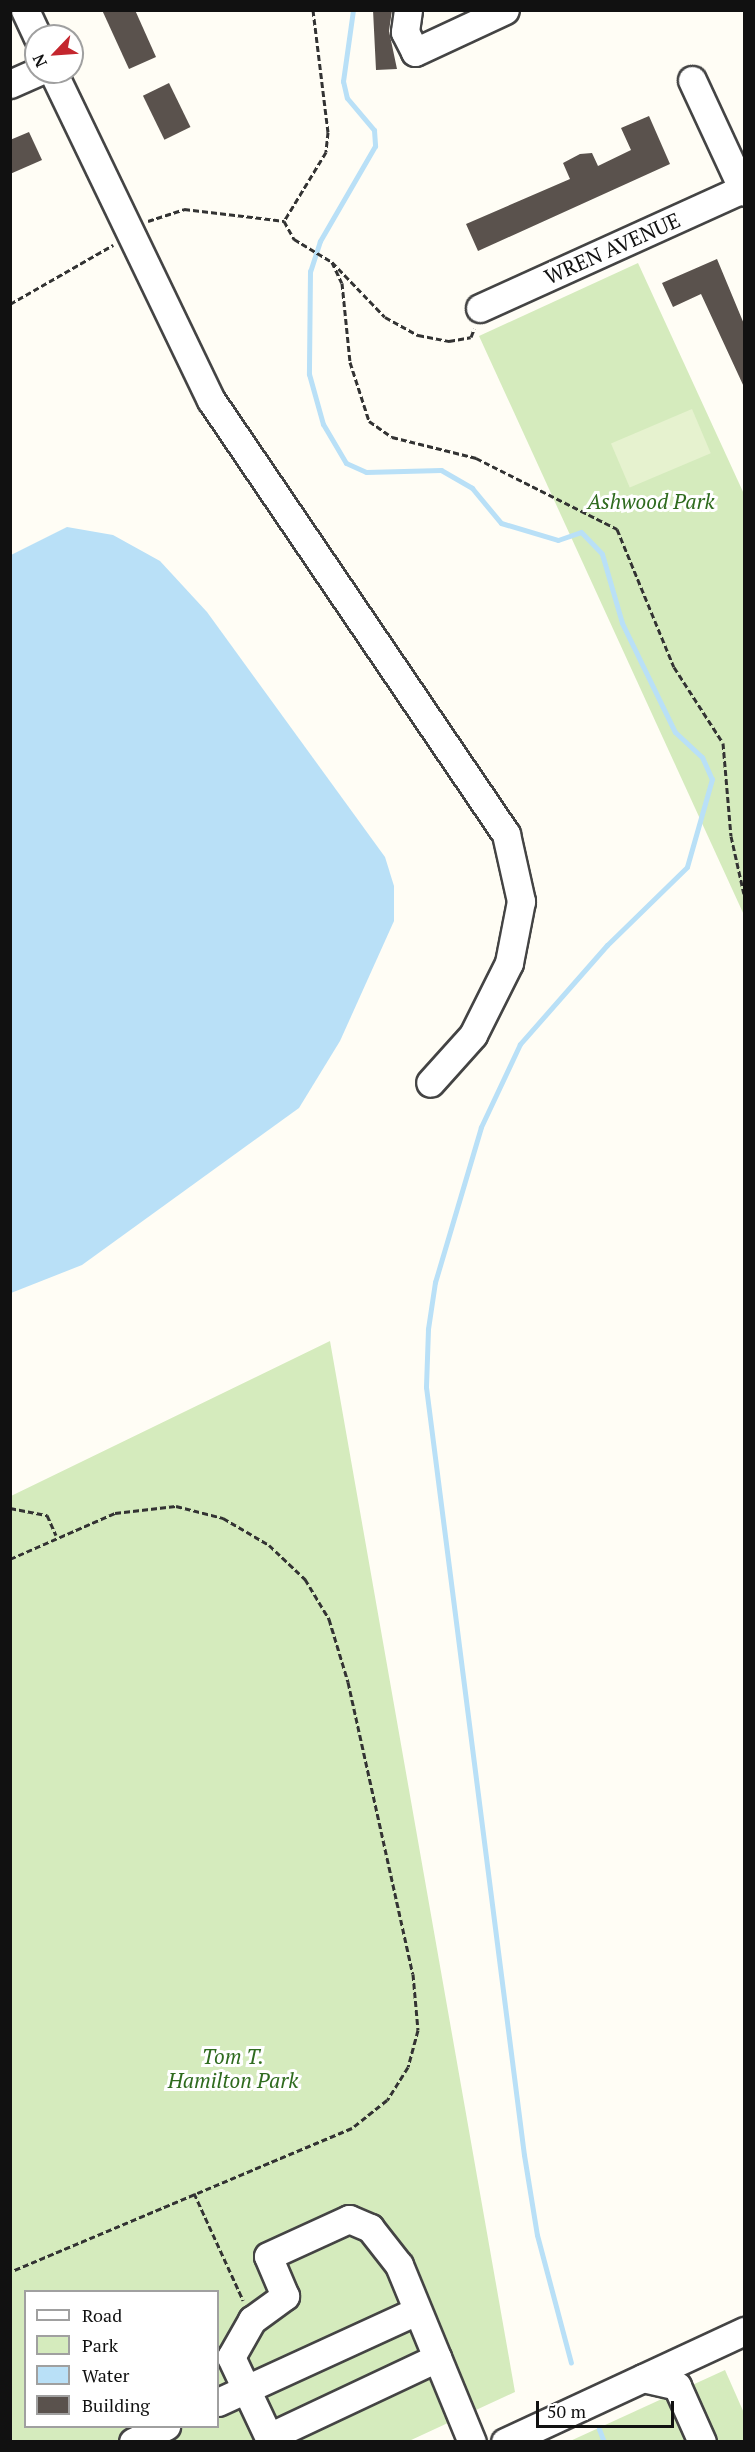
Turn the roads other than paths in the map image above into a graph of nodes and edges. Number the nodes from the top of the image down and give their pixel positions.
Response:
1 (25, 10) edge
2 (408, 10) edge
3 (505, 10) edge
4 (31, 24) edge
5 (24, 78) edge
6 (692, 80) dead end
7 (10, 84) edge
8 (59, 84) edge
9 (744, 190) edge
10 (480, 308) road end
11 (430, 1083) dead end
12 (417, 2311) junction
13 (744, 2331) edge
14 (437, 2358) junction
15 (643, 2378) junction
16 (246, 2389) junction
17 (219, 2402) edge
18 (163, 2428) edge
19 (165, 2428) edge
20 (270, 2440) edge
21 (132, 2442) edge
22 (171, 2442) edge
23 (472, 2442) edge
24 (505, 2442) edge
25 (702, 2442) edge

1 - 4 street
2 - 3 street
5 - 7 street
6 - 9 street
8 - 11 street
9 - 10 street, WREN AVENUE
12 - 14 street
12 - 16 street
12 - 16 street
13 - 15 street
14 - 20 street
14 - 23 street
15 - 24 street
15 - 25 street
16 - 17 street
16 - 20 street
18 - 21 street
19 - 22 street

